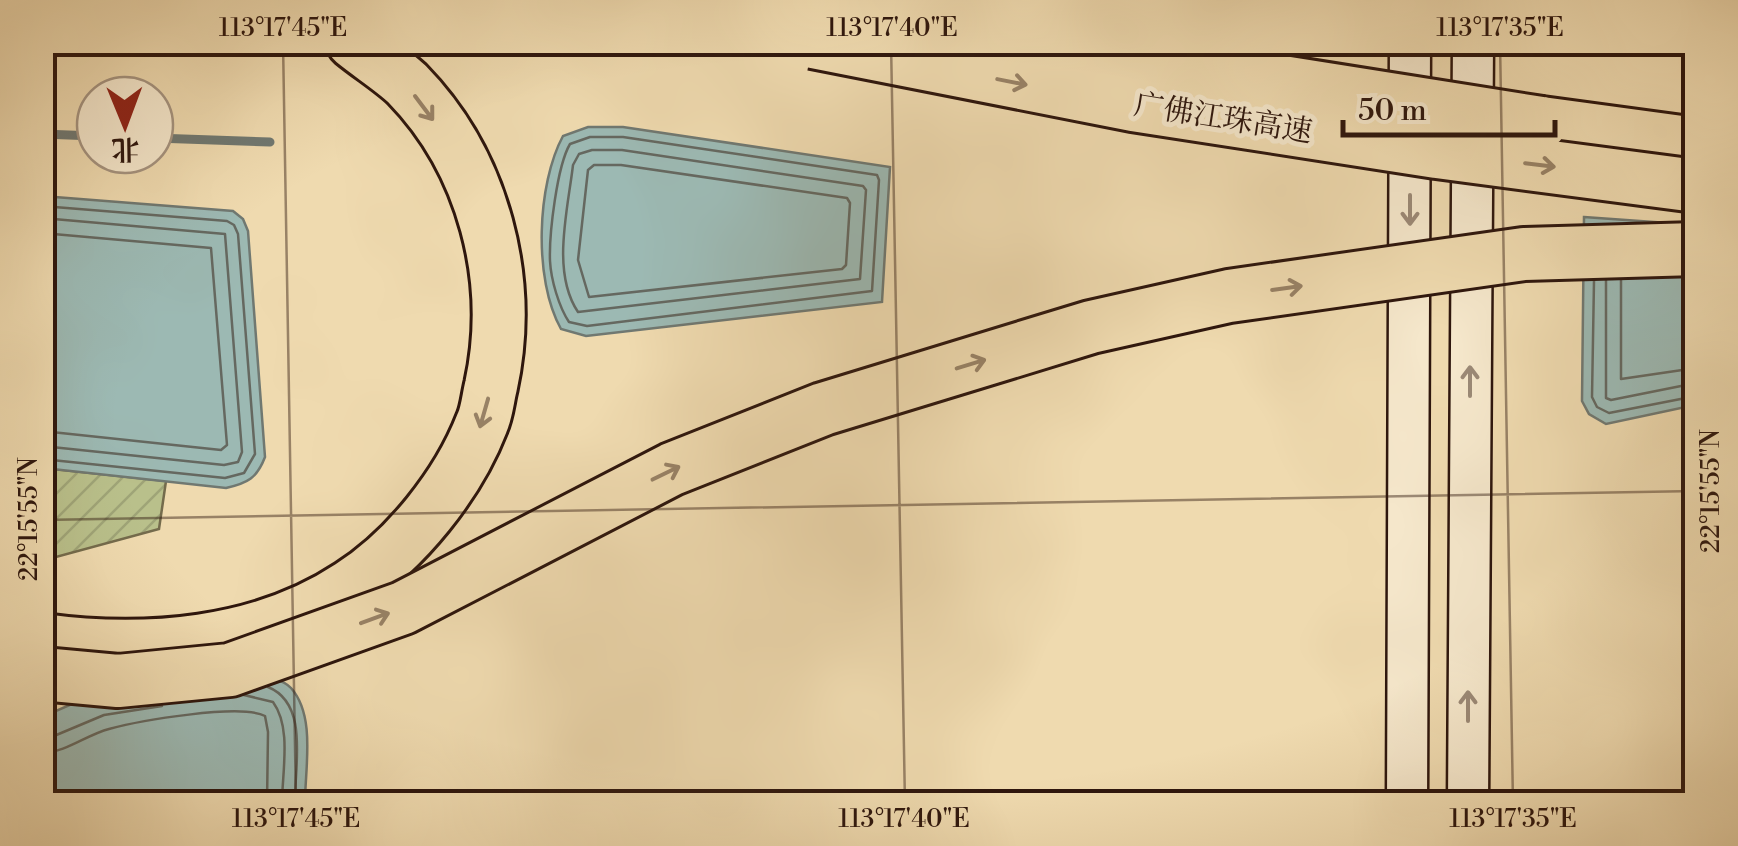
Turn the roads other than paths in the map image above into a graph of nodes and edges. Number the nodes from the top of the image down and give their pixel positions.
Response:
1 (353, 42) edge
2 (813, 42) edge
3 (1030, 42) edge
4 (1135, 42) edge
5 (1410, 42) edge
6 (1472, 42) edge
7 (1541, 123) junction
8 (1696, 144) edge
9 (1696, 186) edge
10 (1696, 249) edge
11 (42, 640) edge
12 (42, 674) edge
13 (1406, 804) edge
14 (1468, 804) edge

1 -> 11 highway
2 -> 9 highway, 广佛江珠高速, bridge
3 - 7 highway, 广佛江珠高速, bridge
4 - 7 highway, bridge
5 -> 13 main road
14 -> 6 main road
7 - 8 highway, 广佛江珠高速
12 -> 10 highway, bridge

